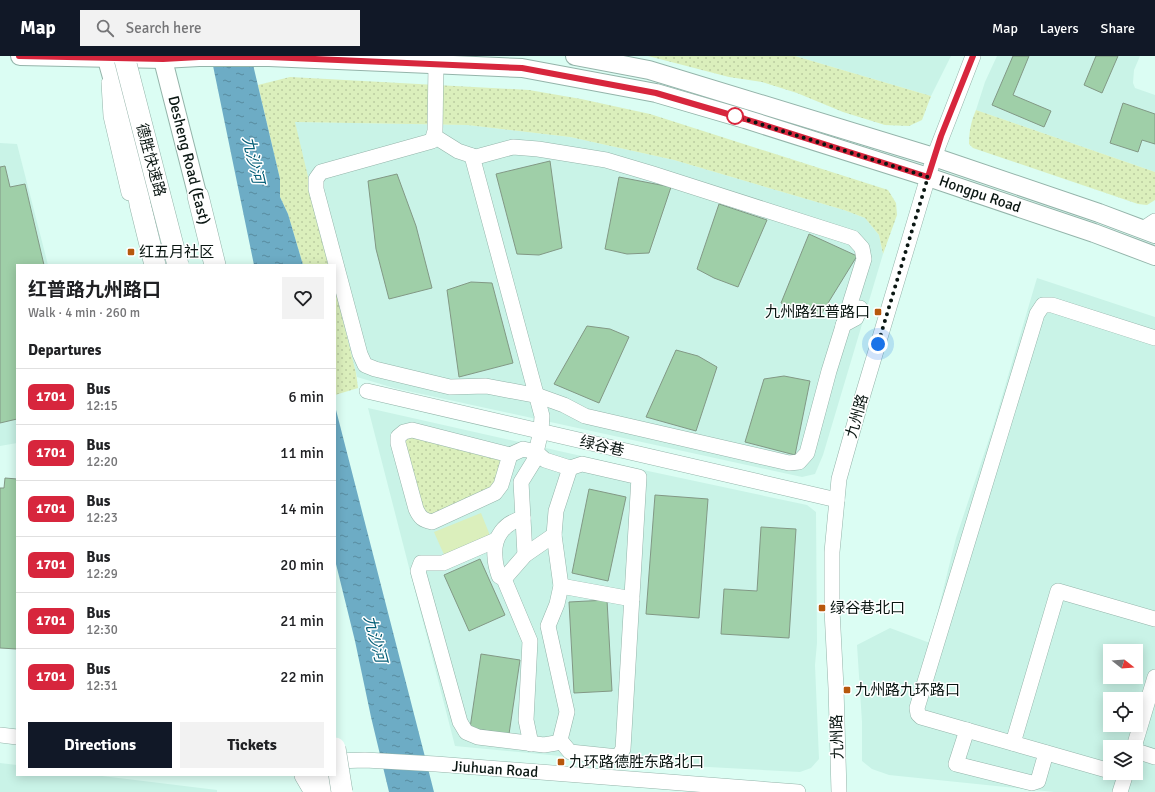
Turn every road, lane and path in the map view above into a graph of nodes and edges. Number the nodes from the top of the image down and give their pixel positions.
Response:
1 (20, 56) edge
2 (138, 56) edge
3 (575, 56) edge
4 (972, 56) edge
5 (112, 57) edge
6 (269, 57) edge
7 (162, 58) edge
8 (436, 64) junction
9 (434, 136) junction
10 (131, 145) junction
11 (472, 156) junction
12 (934, 157) junction
13 (928, 177) junction
14 (198, 196) joint
15 (1151, 228) edge
16 (1155, 256) edge
17 (147, 264) edge
18 (156, 264) edge
19 (163, 264) edge
20 (178, 264) edge
21 (191, 264) edge
22 (214, 264) edge
23 (860, 308) dead end
24 (843, 325) junction
25 (1155, 338) edge
26 (367, 391) dead end
27 (537, 395) junction
28 (541, 431) junction
29 (536, 452) junction
30 (510, 455) junction
31 (570, 468) junction
32 (837, 500) junction
33 (523, 518) junction
34 (554, 535) junction
35 (496, 540) junction
36 (525, 555) junction
37 (504, 579) junction
38 (561, 586) junction
39 (632, 599) junction
40 (1155, 619) edge
41 (1155, 677) edge
42 (967, 730) junction
43 (0, 735) edge
44 (16, 737) edge
45 (560, 740) junction
46 (1136, 740) edge
47 (1013, 743) junction
48 (531, 744) junction
49 (1046, 753) junction
50 (1143, 753) edge
51 (336, 754) edge
52 (1155, 757) edge
53 (336, 761) edge
54 (336, 765) edge
55 (1103, 769) edge
56 (298, 776) edge
57 (306, 776) edge
58 (310, 776) edge
59 (326, 776) edge
60 (1122, 780) edge
61 (302, 792) edge
62 (315, 792) edge
63 (331, 792) edge
64 (342, 792) edge
65 (798, 792) edge
66 (839, 792) edge
67 (1120, 792) edge

1 - 5 main road, Hongpu Road
2 - 21 highway, 德胜快速路
3 - 12 main road, Hongpu Road
4 - 12 street, 九州路
5 - 7 main road, Hongpu Road
5 - 10 main road
5 - 17 street
5 - 20 highway, 德胜快速路, bridge
6 - 7 main road, Hongpu Road
6 - 8 main road, Hongpu Road
7 - 14 main road, Desheng Road (East)
8 - 9 street
8 - 13 main road, Hongpu Road
9 - 11 street
9 - 27 street
10 - 18 highway
10 - 19 main road
11 - 24 street
11 - 27 street
12 - 13 street, 九州路
12 - 15 main road, Hongpu Road
13 - 16 main road, Hongpu Road
13 - 32 street, 九州路
14 - 22 highway
23 - 24 street
24 - 27 street
25 - 42 street
26 - 28 street, 绿谷巷
27 - 28 street
28 - 29 street
28 - 32 street, 绿谷巷
29 - 30 street
29 - 31 street
29 - 33 street
30 - 30 street
31 - 34 street
31 - 39 street
32 - 66 street, 九州路
33 - 35 street
33 - 36 street
34 - 36 street
34 - 38 street
35 - 37 street
35 - 48 street
36 - 37 street
37 - 48 street
38 - 39 street
38 - 45 street
39 - 45 street
40 - 47 street
41 - 46 street
42 - 47 street
42 - 49 street
43 - 44 street
45 - 48 street
47 - 49 street
49 - 55 street
50 - 52 street
51 - 64 highway, bridge
53 - 65 street, Jiuhuan Road
54 - 64 main road
56 - 61 main road
57 - 62 highway
58 - 62 highway
59 - 63 highway
60 - 67 street

